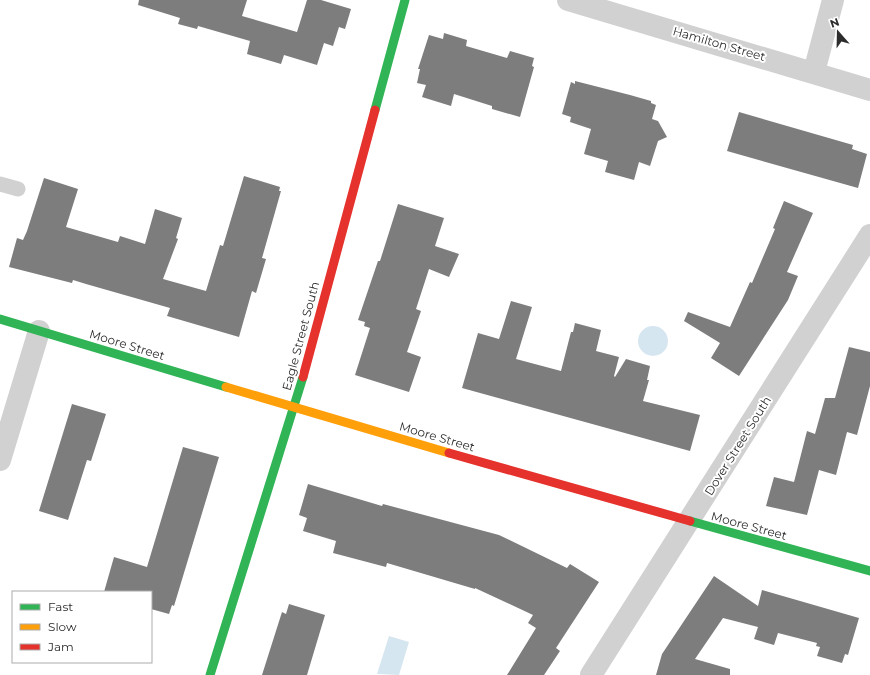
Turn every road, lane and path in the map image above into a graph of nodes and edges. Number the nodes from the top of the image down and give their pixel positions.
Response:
1 (405, 0) edge
2 (568, 0) edge
3 (833, 0) edge
4 (814, 72) junction
5 (870, 90) edge
6 (0, 184) edge
7 (18, 189) dead end
8 (870, 236) edge
9 (0, 319) edge
10 (39, 331) junction
11 (294, 408) junction
12 (0, 460) edge
13 (690, 522) junction
14 (870, 571) edge
15 (210, 675) edge
16 (591, 675) edge

1 - 11 street, Eagle Street South
2 - 4 street, Hamilton Street
3 - 4 street
4 - 5 street, Hamilton Street
6 - 7 lane
8 - 13 street, Dover Street South
9 - 10 street, Moore Street
10 - 11 street, Moore Street
10 - 12 street
11 - 13 street, Moore Street
11 - 15 street, Eagle Street South
13 - 14 street, Moore Street
13 - 16 street, Dover Street South

